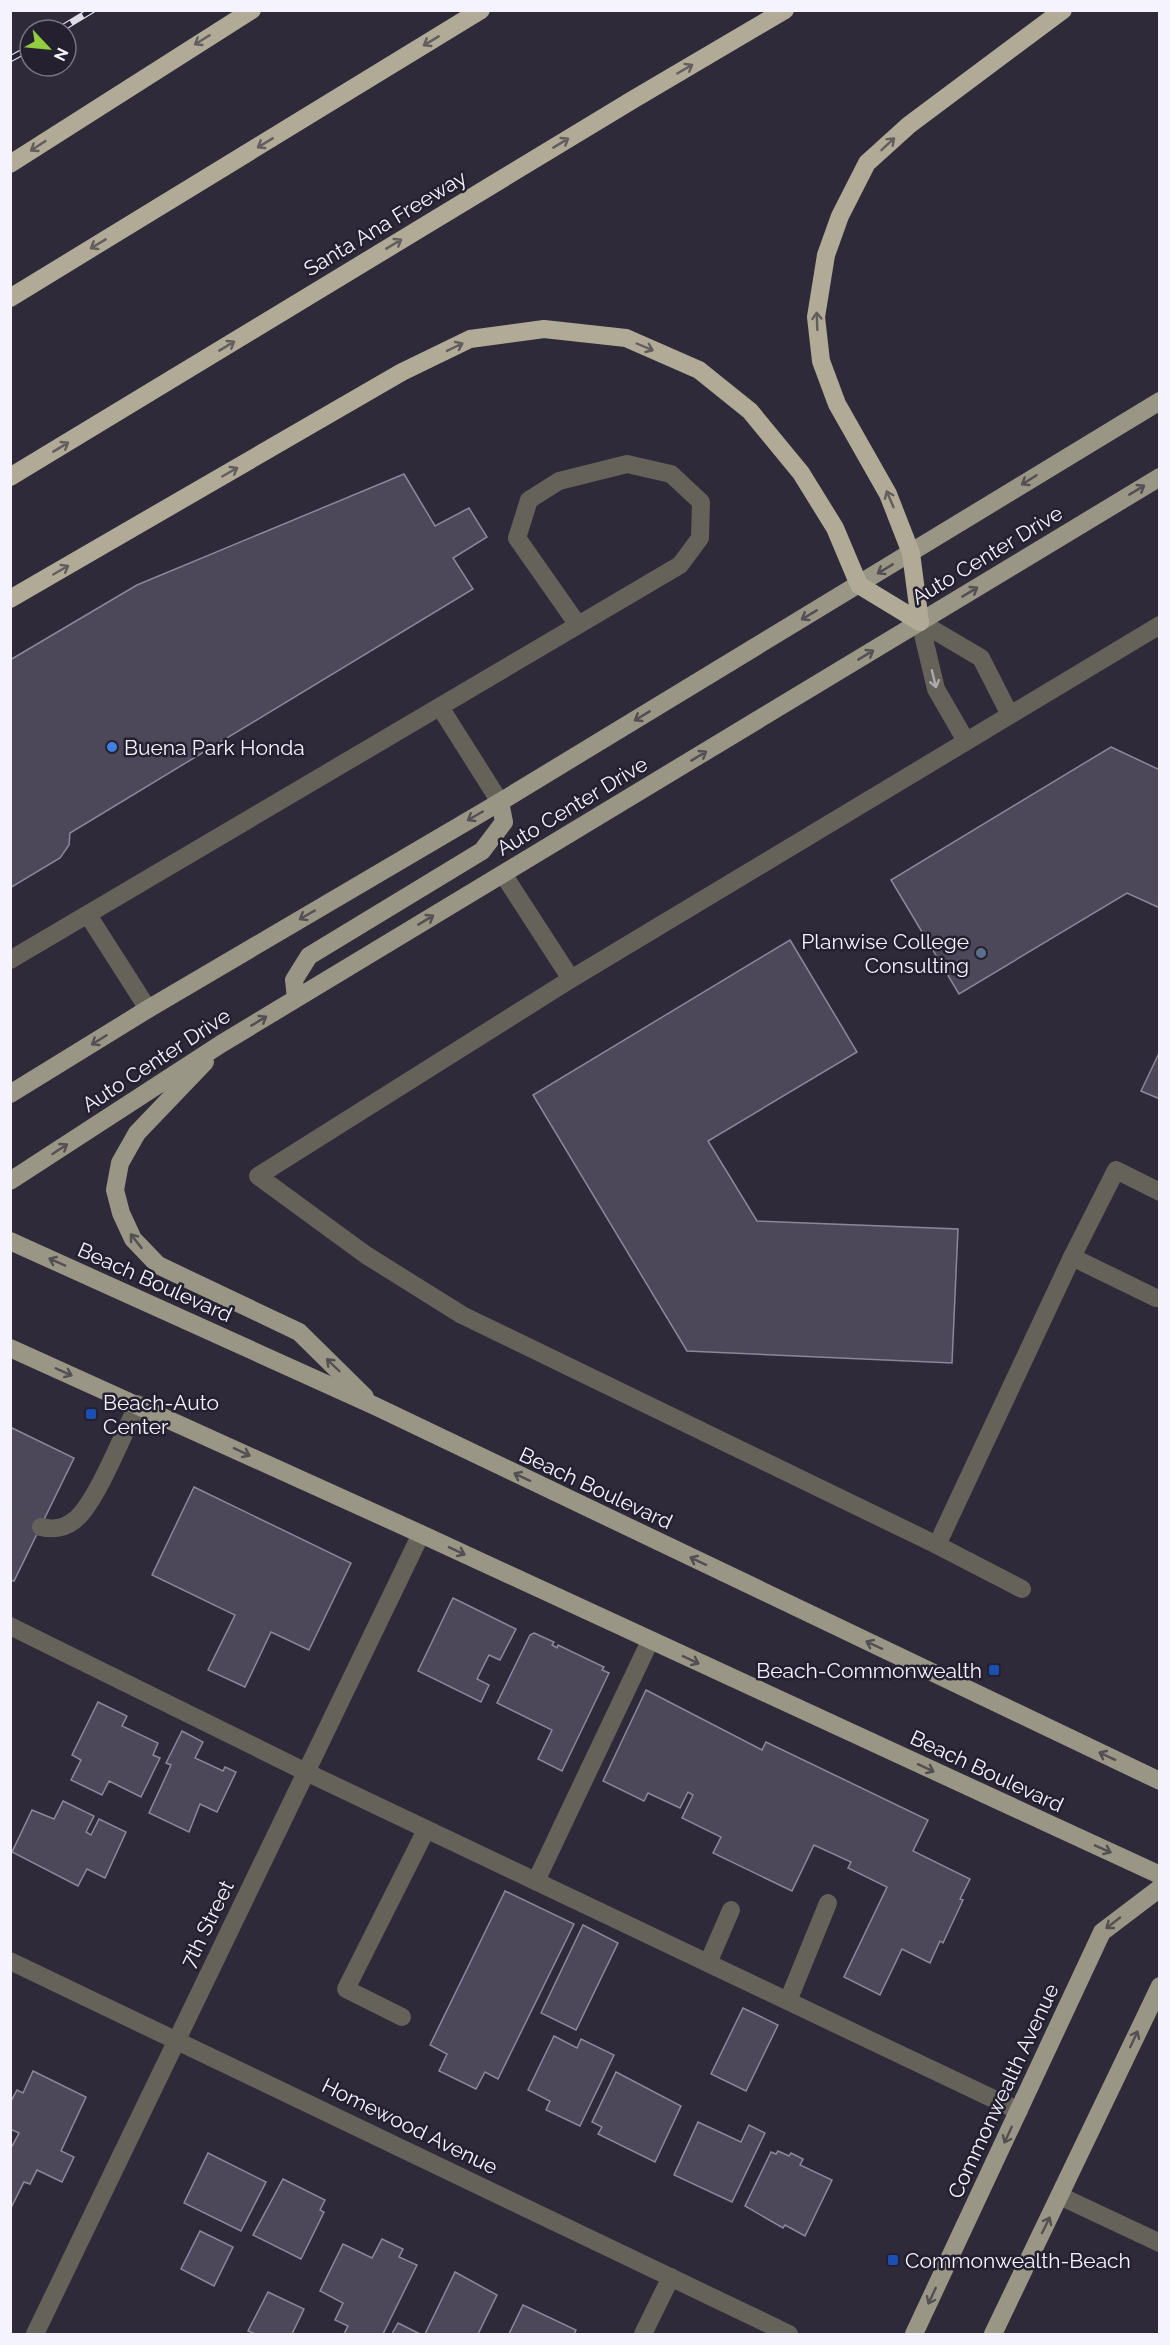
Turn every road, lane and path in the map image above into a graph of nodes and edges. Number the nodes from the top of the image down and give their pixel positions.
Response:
1 (252, 10) edge
2 (481, 10) edge
3 (784, 10) edge
4 (1063, 10) edge
5 (10, 164) edge
6 (10, 298) edge
7 (1160, 401) edge
8 (10, 477) edge
9 (1160, 477) edge
10 (911, 553) junction
11 (859, 585) junction
12 (10, 599) edge
13 (920, 622) junction
14 (578, 625) junction
15 (1160, 625) edge
16 (440, 707) junction
17 (1010, 715) junction
18 (966, 741) junction
19 (500, 802) junction
20 (503, 874) junction
21 (88, 915) junction
22 (10, 960) edge
23 (571, 979) junction
24 (296, 998) junction
25 (148, 1009) junction
26 (220, 1044) junction
27 (10, 1094) edge
28 (10, 1180) edge
29 (1160, 1192) edge
30 (10, 1241) edge
31 (1072, 1257) junction
32 (1156, 1298) dead end
33 (10, 1348) edge
34 (138, 1404) junction
35 (375, 1406) junction
36 (41, 1527) tunnel mouth
37 (421, 1534) junction
38 (937, 1545) junction
39 (1022, 1589) dead end
40 (10, 1626) edge
41 (650, 1641) junction
42 (306, 1772) junction
43 (1160, 1781) edge
44 (426, 1830) junction
45 (1160, 1875) edge
46 (536, 1881) junction
47 (1160, 1888) edge
48 (828, 1903) dead end
49 (731, 1910) dead end
50 (10, 1961) edge
51 (708, 1963) junction
52 (1160, 1986) edge
53 (788, 2001) junction
54 (402, 2017) dead end
55 (177, 2039) junction
56 (1020, 2111) junction
57 (1060, 2196) junction
58 (1160, 2243) edge
59 (671, 2277) junction
60 (35, 2334) edge
61 (643, 2334) edge
62 (789, 2334) edge
63 (914, 2334) edge
64 (993, 2334) edge

1 -> 5 highway
2 -> 6 highway
8 -> 3 highway, Santa Ana Freeway
10 -> 4 highway
7 -> 10 main road, Auto Center Drive
13 -> 9 main road, Auto Center Drive
10 -> 11 main road, Auto Center Drive
10 - 13 highway
12 -> 11 highway
11 - 13 highway
11 -> 19 main road, Auto Center Drive
13 - 17 street
13 -> 18 street
20 -> 13 main road, Auto Center Drive
14 - 14 street
14 - 16 street
15 - 17 street
16 - 19 street
16 - 21 street
17 - 18 street
18 - 23 street
19 - 24 main road
19 -> 25 main road, Auto Center Drive
20 - 23 street
24 -> 20 main road, Auto Center Drive
21 - 22 street
21 - 25 street
23 - 38 street
26 -> 24 main road, Auto Center Drive
25 -> 27 main road, Auto Center Drive
28 -> 26 main road, Auto Center Drive
35 -> 26 main road
29 - 31 street
35 -> 30 main road, Beach Boulevard
31 - 32 street
31 - 38 street
33 -> 34 main road, Beach Boulevard
34 - 36 street
34 -> 37 main road, Beach Boulevard
43 -> 35 main road, Beach Boulevard
37 -> 41 main road, Beach Boulevard
37 - 42 street, 7th Street
38 - 39 street
40 - 42 street
41 -> 45 main road, Beach Boulevard
41 - 46 street
42 - 44 street
42 - 55 street, 7th Street
44 - 46 street
44 - 54 street
46 - 51 street
47 -> 56 main road, Commonwealth Avenue
48 - 53 street
49 - 51 street
50 - 55 street, Homewood Avenue
51 - 53 street
57 -> 52 main road
53 - 56 street
55 - 59 street, Homewood Avenue
55 - 60 street, 7th Street
56 -> 63 main road, Commonwealth Avenue
57 - 58 street
64 -> 57 main road
59 - 61 street
59 - 62 street, Homewood Avenue

